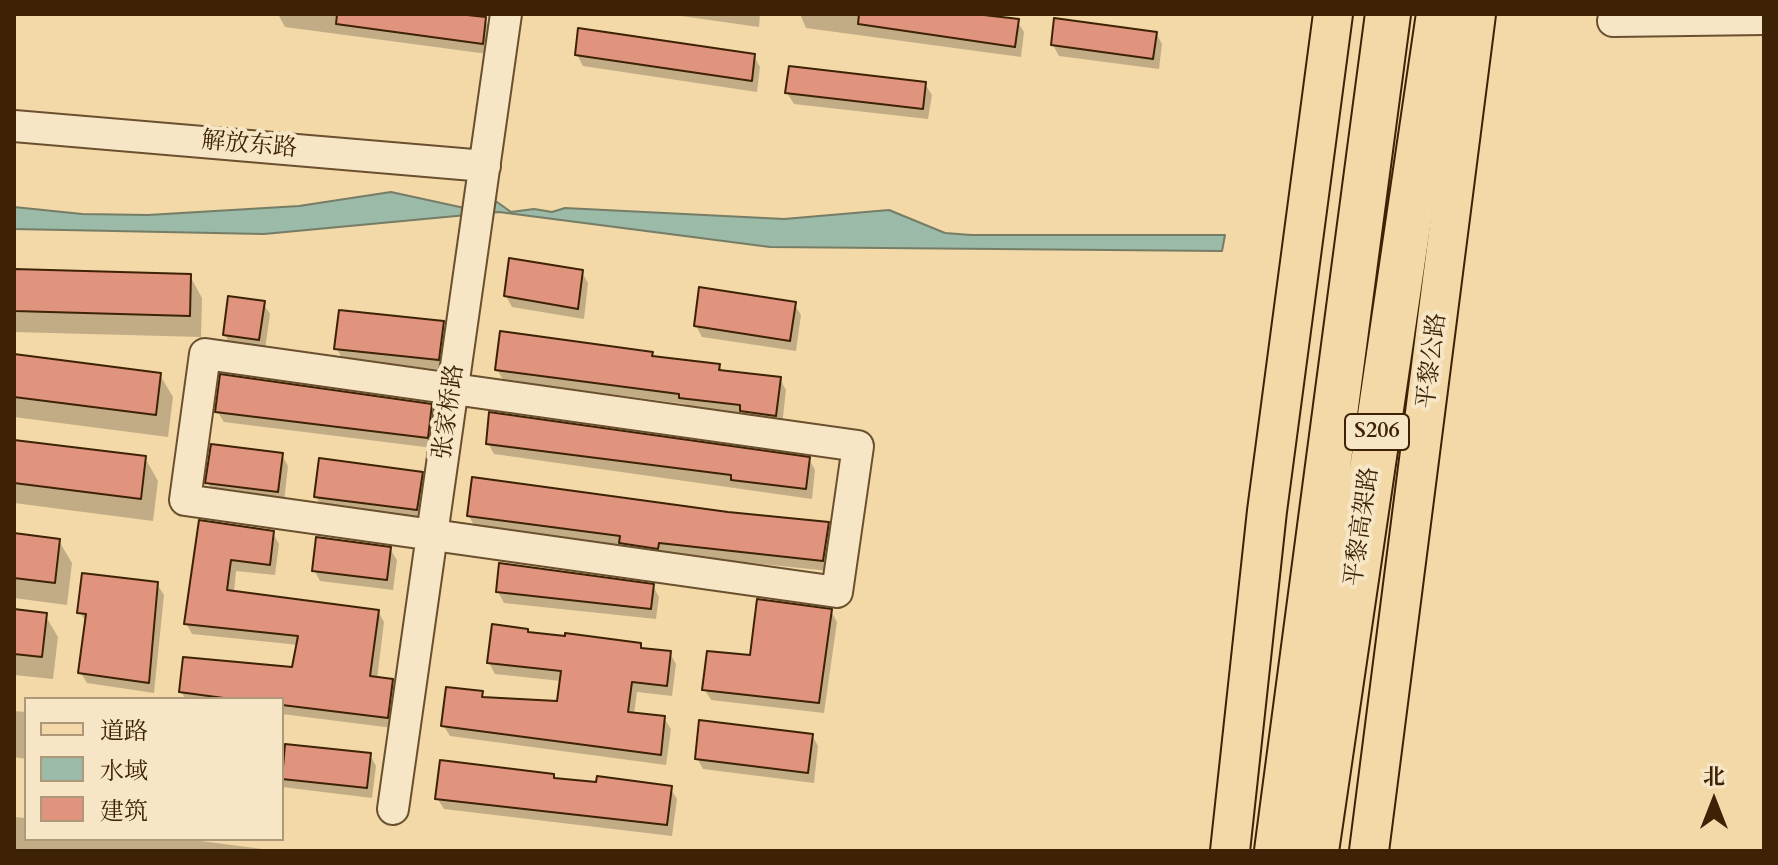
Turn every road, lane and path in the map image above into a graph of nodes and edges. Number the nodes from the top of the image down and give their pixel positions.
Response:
1 (506, 14) edge
2 (1333, 14) edge
3 (1388, 14) edge
4 (1439, 14) edge
5 (1476, 14) edge
6 (1764, 19) edge
7 (1613, 21) dead end
8 (14, 126) edge
9 (485, 166) junction
10 (453, 388) junction
11 (432, 534) junction
12 (393, 809) dead end
13 (1230, 851) edge
14 (1277, 851) edge
15 (1316, 851) edge
16 (1369, 851) edge

1 - 9 street, 张家桥路
2 - 13 main road
3 - 14 highway, 平黎高架路 / S206
4 - 15 highway, 平黎高架路 / S206
5 - 16 main road, 平黎公路
6 - 7 street
8 - 9 street, 解放东路
9 - 10 street, 张家桥路
10 - 11 street, 张家桥路
10 - 11 street
10 - 11 street
11 - 12 street, 张家桥路

